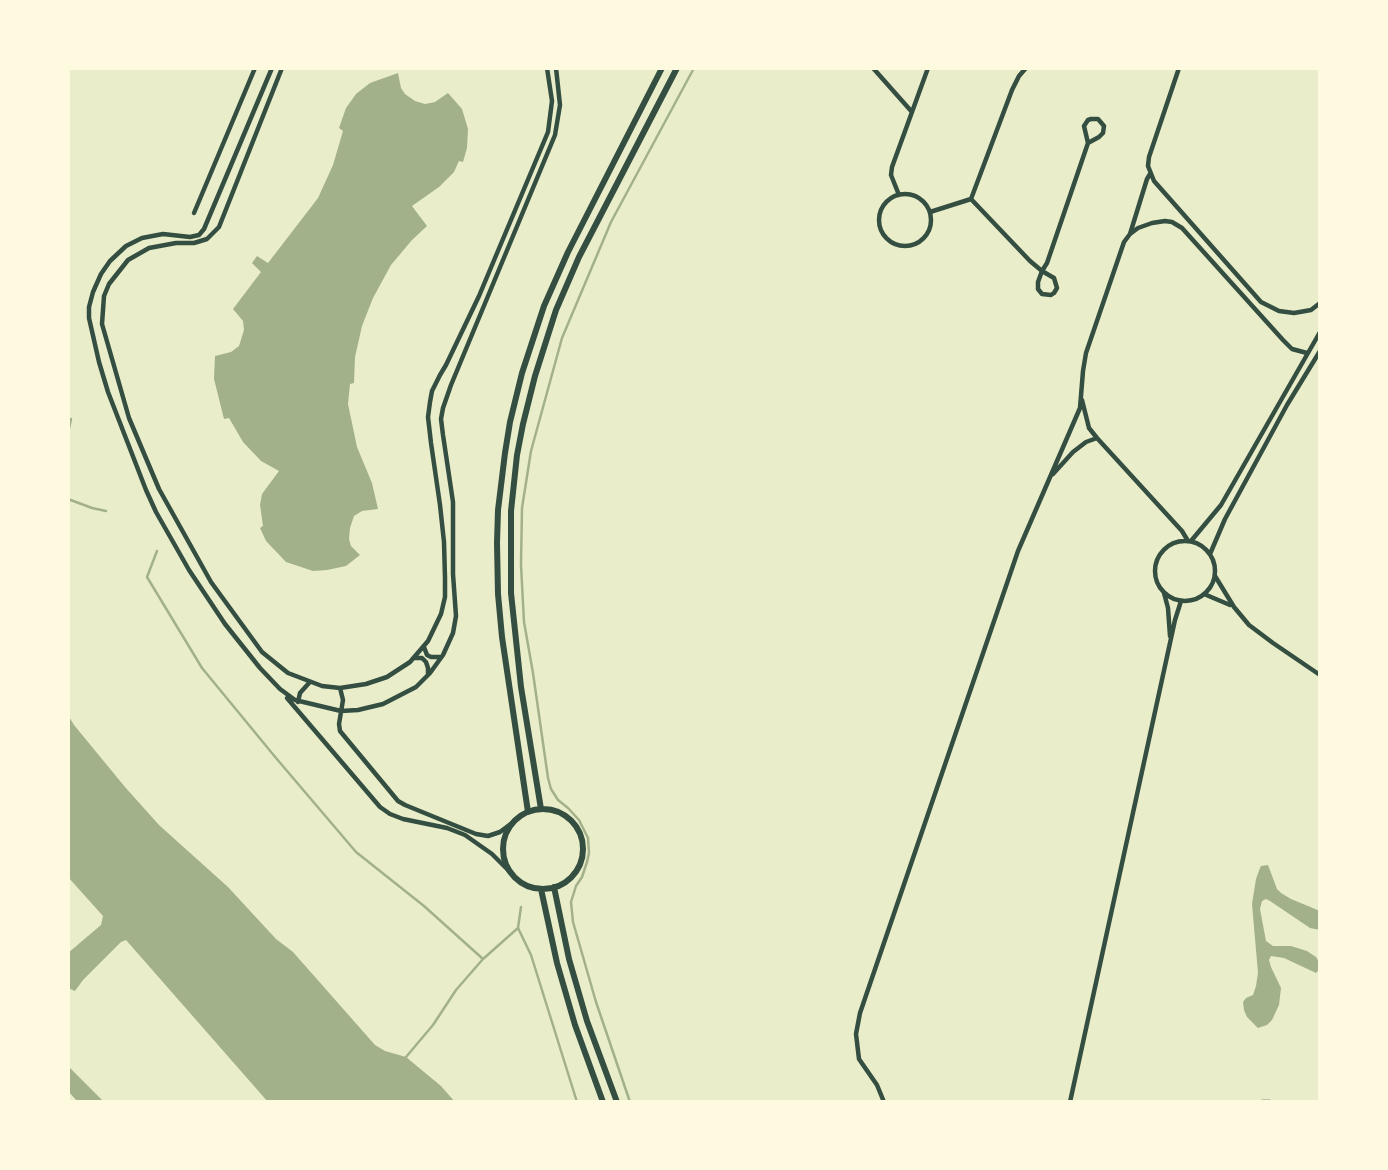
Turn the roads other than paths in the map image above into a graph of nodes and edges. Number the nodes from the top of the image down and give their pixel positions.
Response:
1 (255, 68) edge
2 (272, 68) edge
3 (282, 68) edge
4 (547, 68) edge
5 (555, 68) edge
6 (662, 68) edge
7 (677, 68) edge
8 (873, 68) edge
9 (928, 68) edge
10 (1026, 68) edge
11 (1179, 68) edge
12 (912, 113) junction
13 (1088, 143) junction
14 (1150, 174) junction
15 (899, 195) junction
16 (971, 199) junction
17 (930, 212) junction
18 (194, 213) dead end
19 (1130, 234) junction
20 (1042, 271) junction
21 (1320, 303) edge
22 (1319, 336) edge
23 (1320, 351) edge
24 (1307, 353) junction
25 (1081, 397) junction
26 (1097, 438) junction
27 (1248, 456) junction
28 (1256, 461) junction
29 (1048, 481) junction
30 (1190, 541) junction
31 (1210, 554) junction
32 (1215, 576) junction
33 (1164, 592) junction
34 (1204, 594) junction
35 (1181, 601) junction
36 (1234, 607) junction
37 (1170, 644) junction
38 (424, 646) junction
39 (442, 657) junction
40 (413, 659) junction
41 (428, 675) junction
42 (1320, 675) edge
43 (309, 682) junction
44 (340, 688) junction
45 (280, 689) junction
46 (298, 701) junction
47 (298, 710) junction
48 (341, 711) junction
49 (541, 809) junction
50 (528, 812) junction
51 (512, 823) junction
52 (511, 873) junction
53 (554, 887) junction
54 (541, 889) junction
55 (603, 1102) edge
56 (617, 1102) edge
57 (884, 1102) edge
58 (1070, 1102) edge
59 (1262, 1102) edge
60 (1270, 1102) edge

1 - 18 street
2 - 45 street
3 - 43 street
4 - 38 street
5 - 39 street
6 - 50 main road
7 - 49 main road
8 - 12 street
9 - 12 street
10 - 16 street
11 - 14 street
12 - 15 street
13 - 13 street
13 - 20 street
14 - 19 street
14 - 21 street
15 - 17 street
15 - 17 street
16 - 17 street
16 - 20 street
19 - 24 street
19 - 25 street
20 - 20 street
22 - 24 street
23 - 28 street
24 - 27 street
25 - 26 street
25 - 29 street
26 - 29 street
26 - 30 street
27 - 28 street
27 - 30 street
28 - 31 street
29 - 57 street
30 - 31 street
30 - 33 street
31 - 32 street
32 - 34 street
32 - 36 street
33 - 35 street
33 - 37 street
34 - 35 street
34 - 36 street
35 - 37 street
36 - 42 street
37 - 58 street
38 - 39 street
38 - 40 street
39 - 41 street
40 - 41 street
40 - 44 street
41 - 48 street
43 - 44 street
43 - 46 street
44 - 48 street
45 - 46 street
45 - 47 street
46 - 47 street
46 - 48 street
47 - 52 street
48 - 51 street
49 - 50 main road
49 - 53 main road
50 - 51 main road
51 - 52 main road
52 - 54 main road
53 - 54 main road
53 - 56 main road
54 - 55 main road
59 - 60 street

